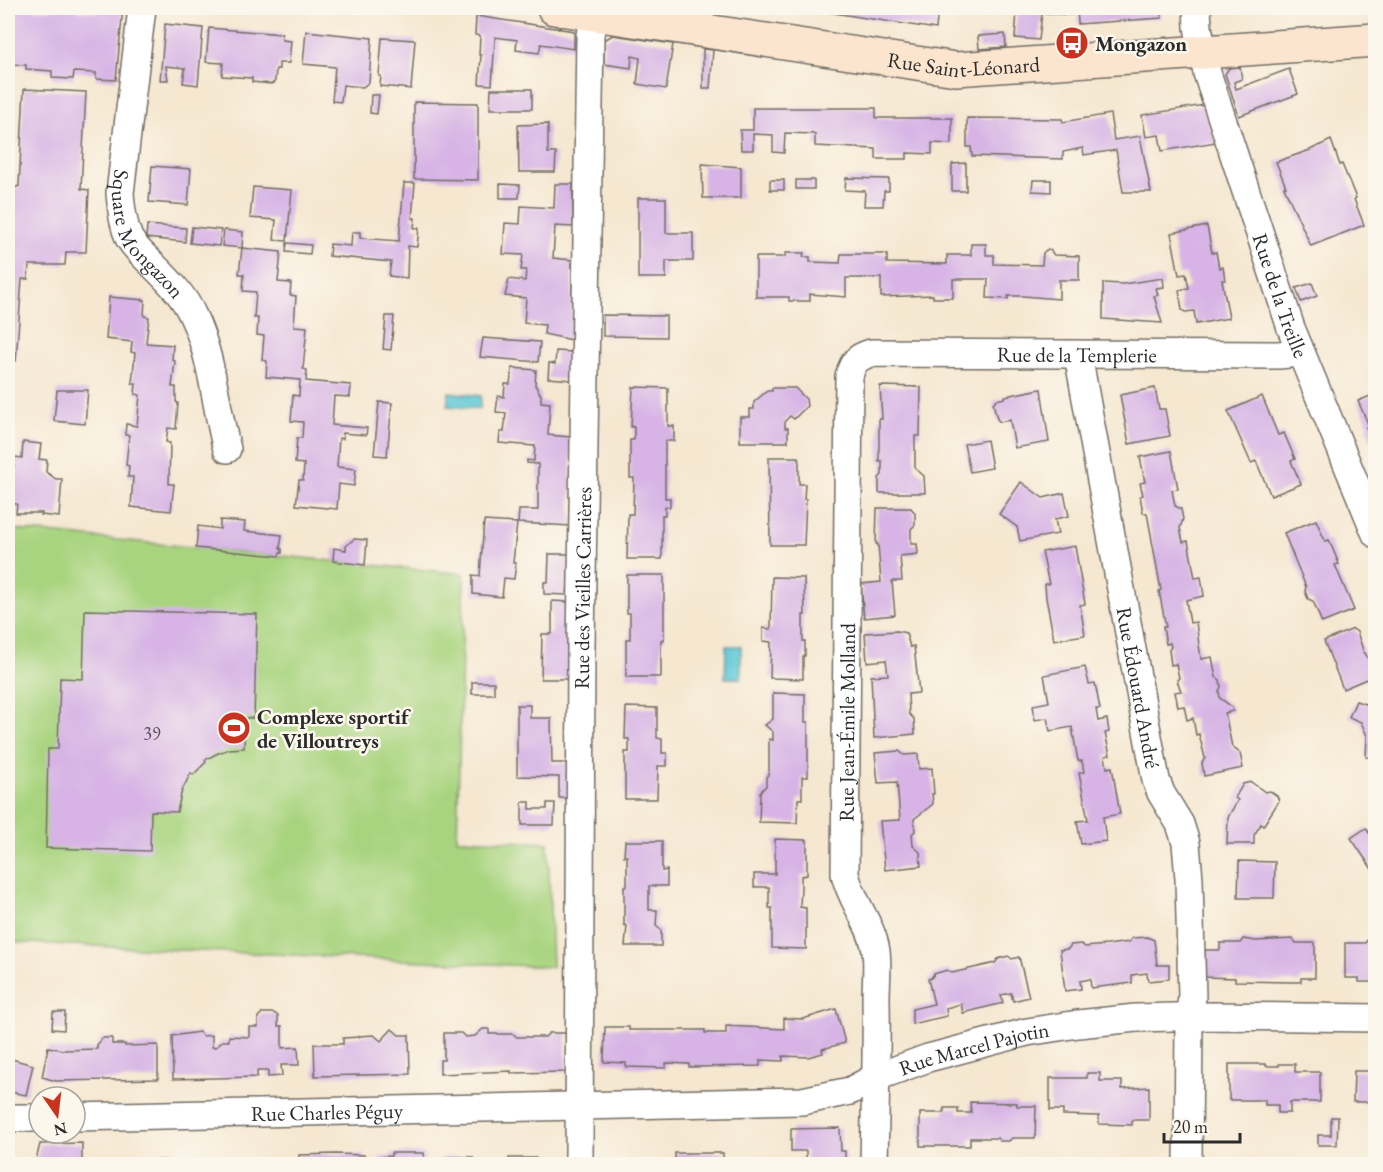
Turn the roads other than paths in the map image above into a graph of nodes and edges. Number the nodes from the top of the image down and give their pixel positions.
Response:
1 (142, 8) edge
2 (554, 8) edge
3 (1197, 8) edge
4 (593, 13) junction
5 (1376, 40) edge
6 (1202, 52) junction
7 (1300, 353) junction
8 (1078, 355) junction
9 (855, 360) joint
10 (227, 449) dead end
11 (1376, 534) edge
12 (1189, 1017) junction
13 (1376, 1018) edge
14 (874, 1078) junction
15 (578, 1107) junction
16 (87, 1117) edge
17 (8, 1118) edge
18 (27, 1118) edge
19 (579, 1164) edge
20 (874, 1164) edge
21 (1188, 1164) edge

1 - 10 street, Square Mongazon
2 - 4 street, Rue Saint-Léonard
3 - 6 street, Rue de la Treille
4 - 6 street, Rue Saint-Léonard
4 - 15 street, Rue des Vieilles Carrières
5 - 6 street, Rue Saint-Léonard
6 - 7 street, Rue de la Treille
7 - 8 street, Rue de la Templerie
7 - 11 street, Rue de la Treille
8 - 9 street, Rue de la Templerie
8 - 12 street, Rue Édouard André
9 - 14 street, Rue Jean-Émile Molland
12 - 13 street, Rue Marcel Pajotin
12 - 14 street, Rue Marcel Pajotin
12 - 21 street, Rue Édouard André
14 - 15 street, Rue Marcel Pajotin
14 - 20 street, Rue Jean-Émile Molland
15 - 16 street, Rue Charles Péguy
15 - 19 street, Rue des Vieilles Carrières
17 - 18 street

